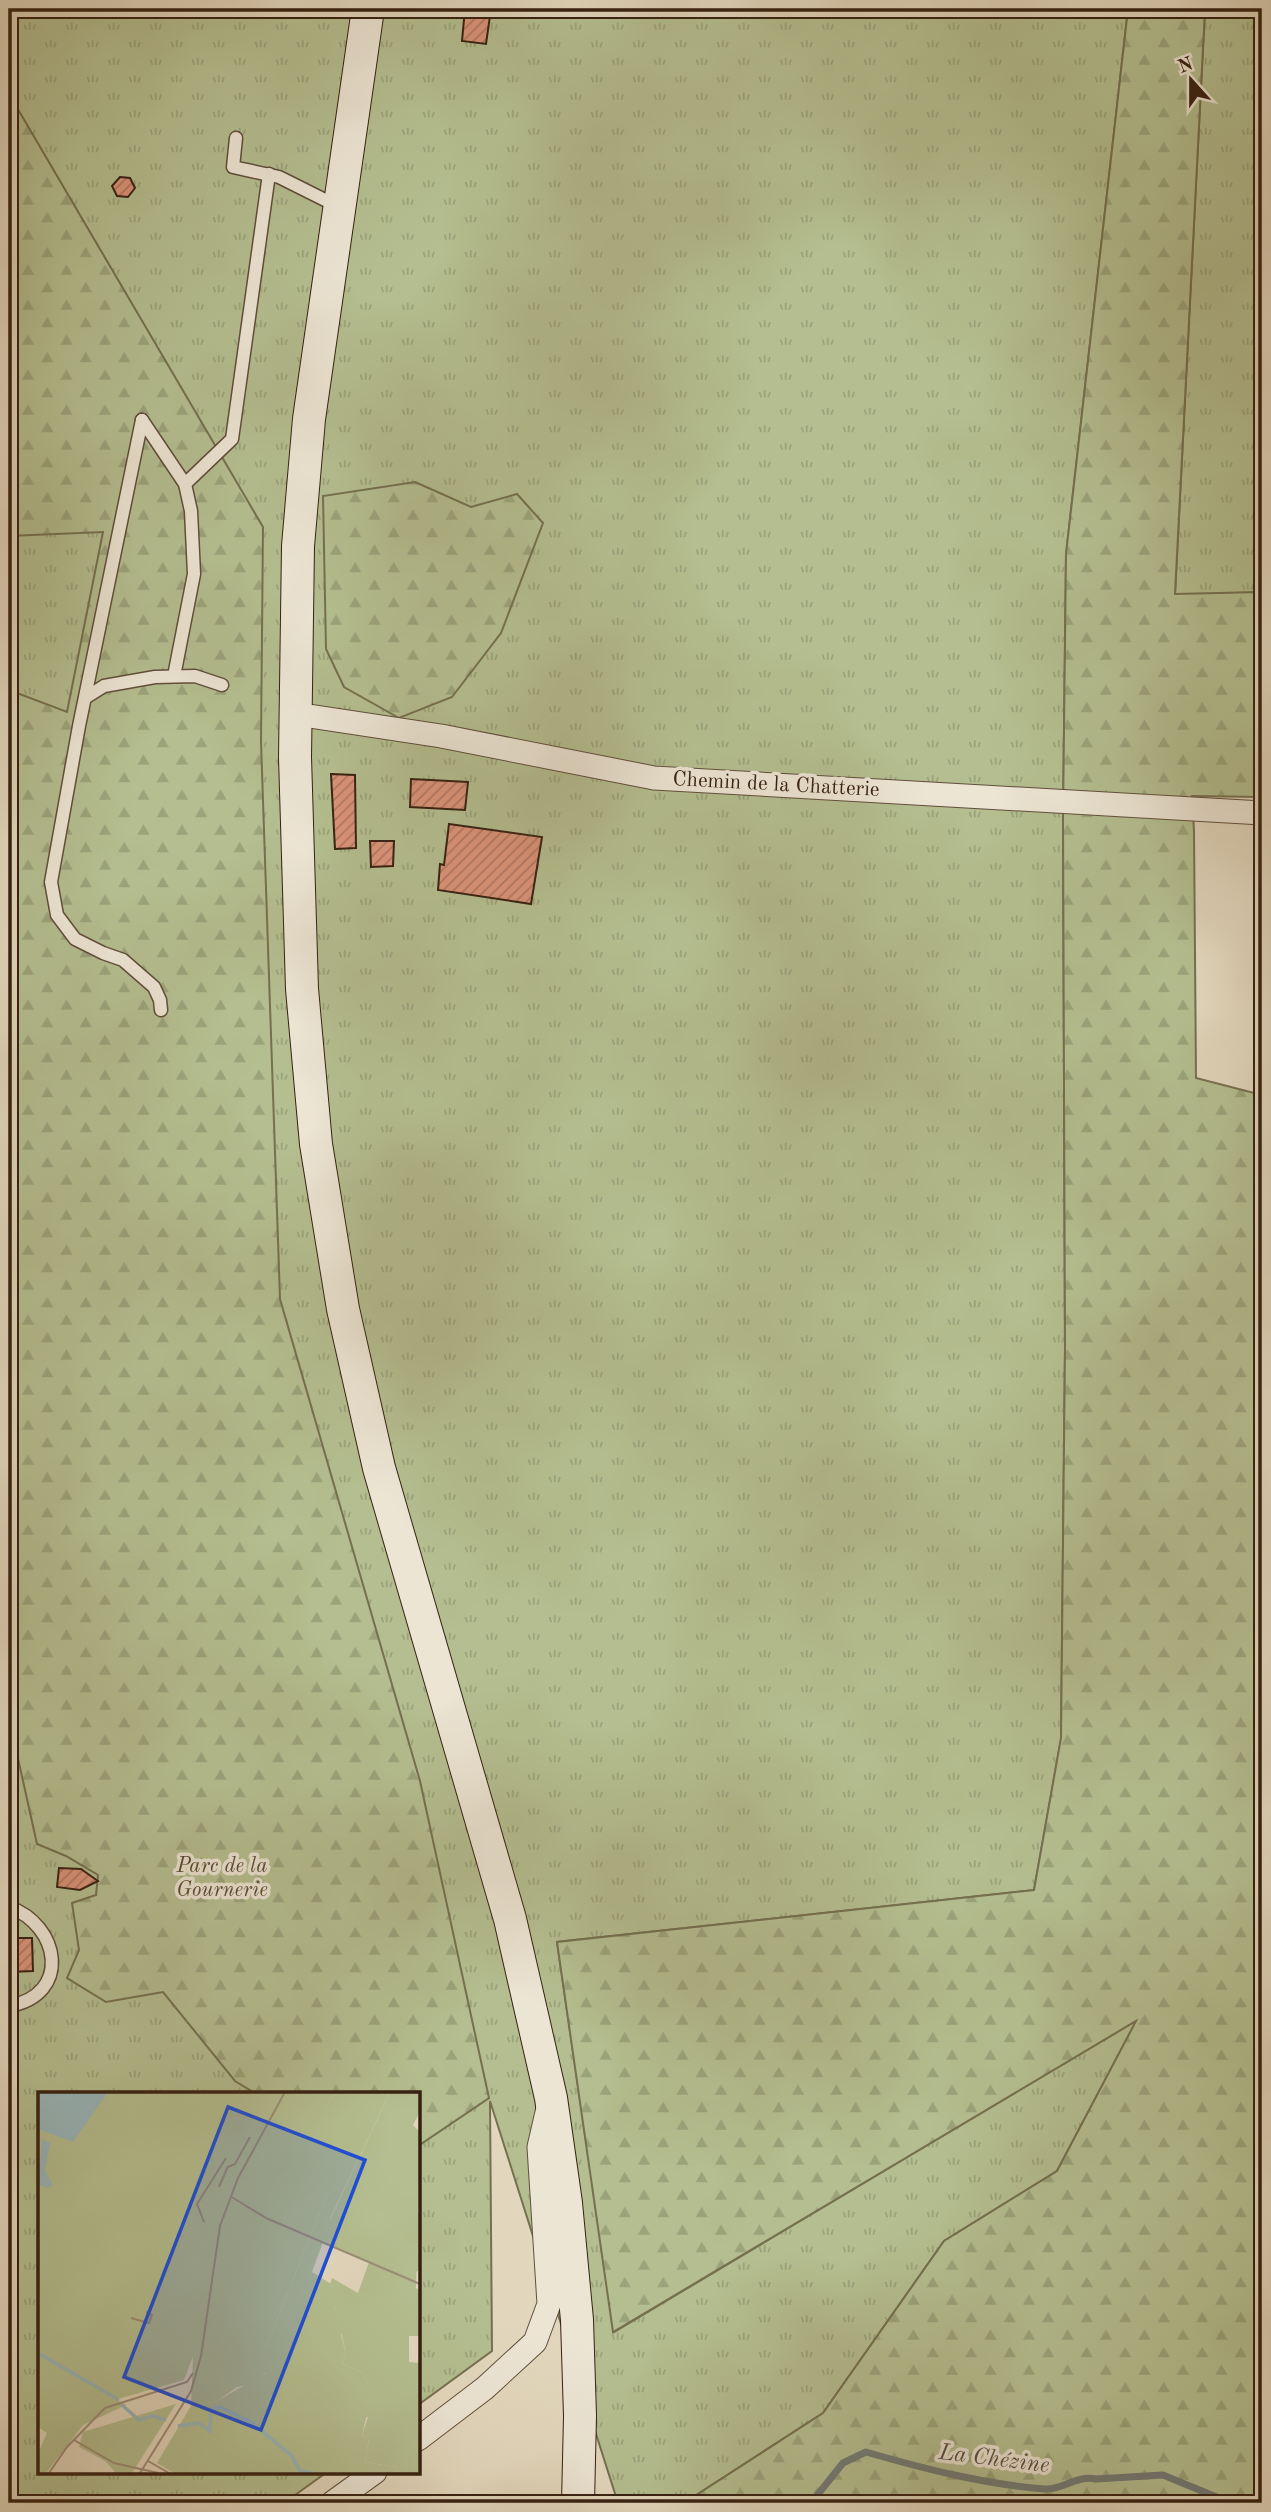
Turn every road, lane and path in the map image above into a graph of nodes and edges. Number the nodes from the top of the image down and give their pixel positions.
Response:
1 (368, 9) edge
2 (236, 138) dead end
3 (269, 174) junction
4 (340, 208) junction
5 (185, 484) junction
6 (174, 676) junction
7 (222, 685) dead end
8 (85, 698) junction
9 (296, 714) junction
10 (1262, 813) edge
11 (161, 1010) dead end
12 (9, 1907) edge
13 (9, 2006) edge
14 (551, 2098) junction
15 (420, 2437) edge
16 (372, 2474) edge
17 (332, 2503) edge
18 (578, 2503) edge

1 - 4 main road
2 - 3 lane
3 - 4 lane
3 - 5 lane
4 - 9 main road
5 - 6 lane
5 - 8 lane
6 - 7 lane
6 - 8 lane
8 - 11 lane
9 - 10 street, Chemin de la Chatterie
9 - 14 main road
12 - 13 lane
14 - 15 street
14 - 18 main road
16 - 17 street

